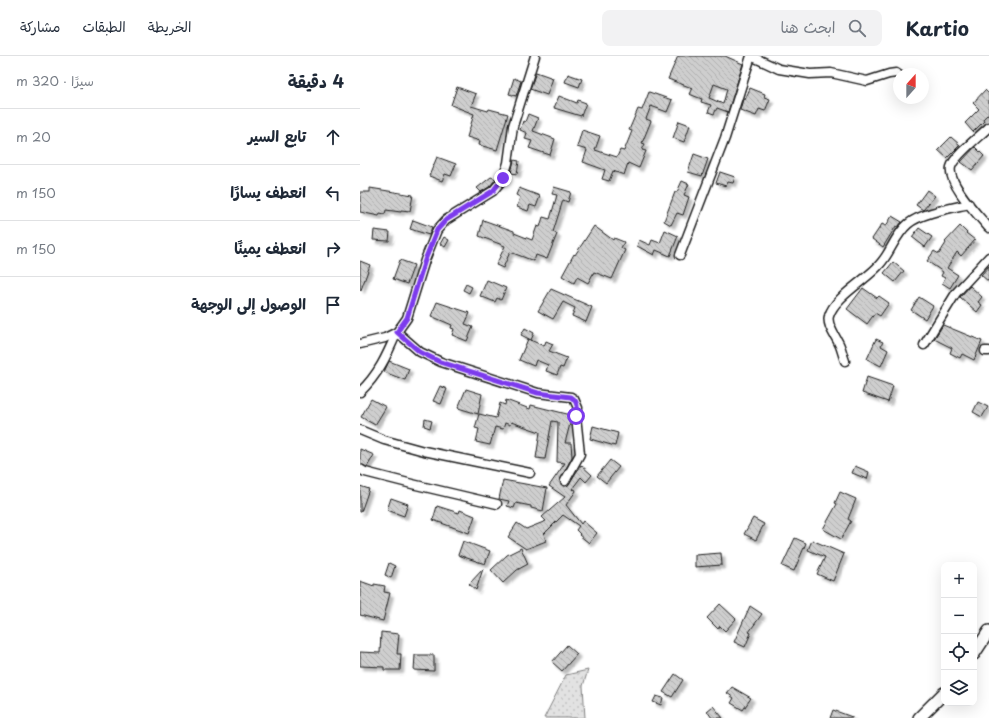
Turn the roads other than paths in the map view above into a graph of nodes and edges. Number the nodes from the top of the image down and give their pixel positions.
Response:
1 (535, 56) edge
2 (751, 56) edge
3 (893, 73) edge
4 (989, 127) edge
5 (969, 204) junction
6 (989, 228) edge
7 (680, 255) dead end
8 (989, 257) edge
9 (397, 332) junction
10 (360, 344) edge
11 (924, 345) dead end
12 (845, 361) dead end
13 (360, 392) edge
14 (360, 430) edge
15 (360, 469) edge
16 (530, 473) dead end
17 (565, 481) dead end
18 (498, 504) dead end
19 (989, 631) edge
20 (977, 649) edge
21 (941, 695) edge
22 (919, 718) edge

1 - 9 street
2 - 3 street
2 - 7 street
4 - 5 street
5 - 6 street
5 - 12 street
8 - 11 street
9 - 10 street
9 - 13 street
9 - 17 street
14 - 16 street
15 - 18 street
19 - 20 main road
21 - 22 main road

